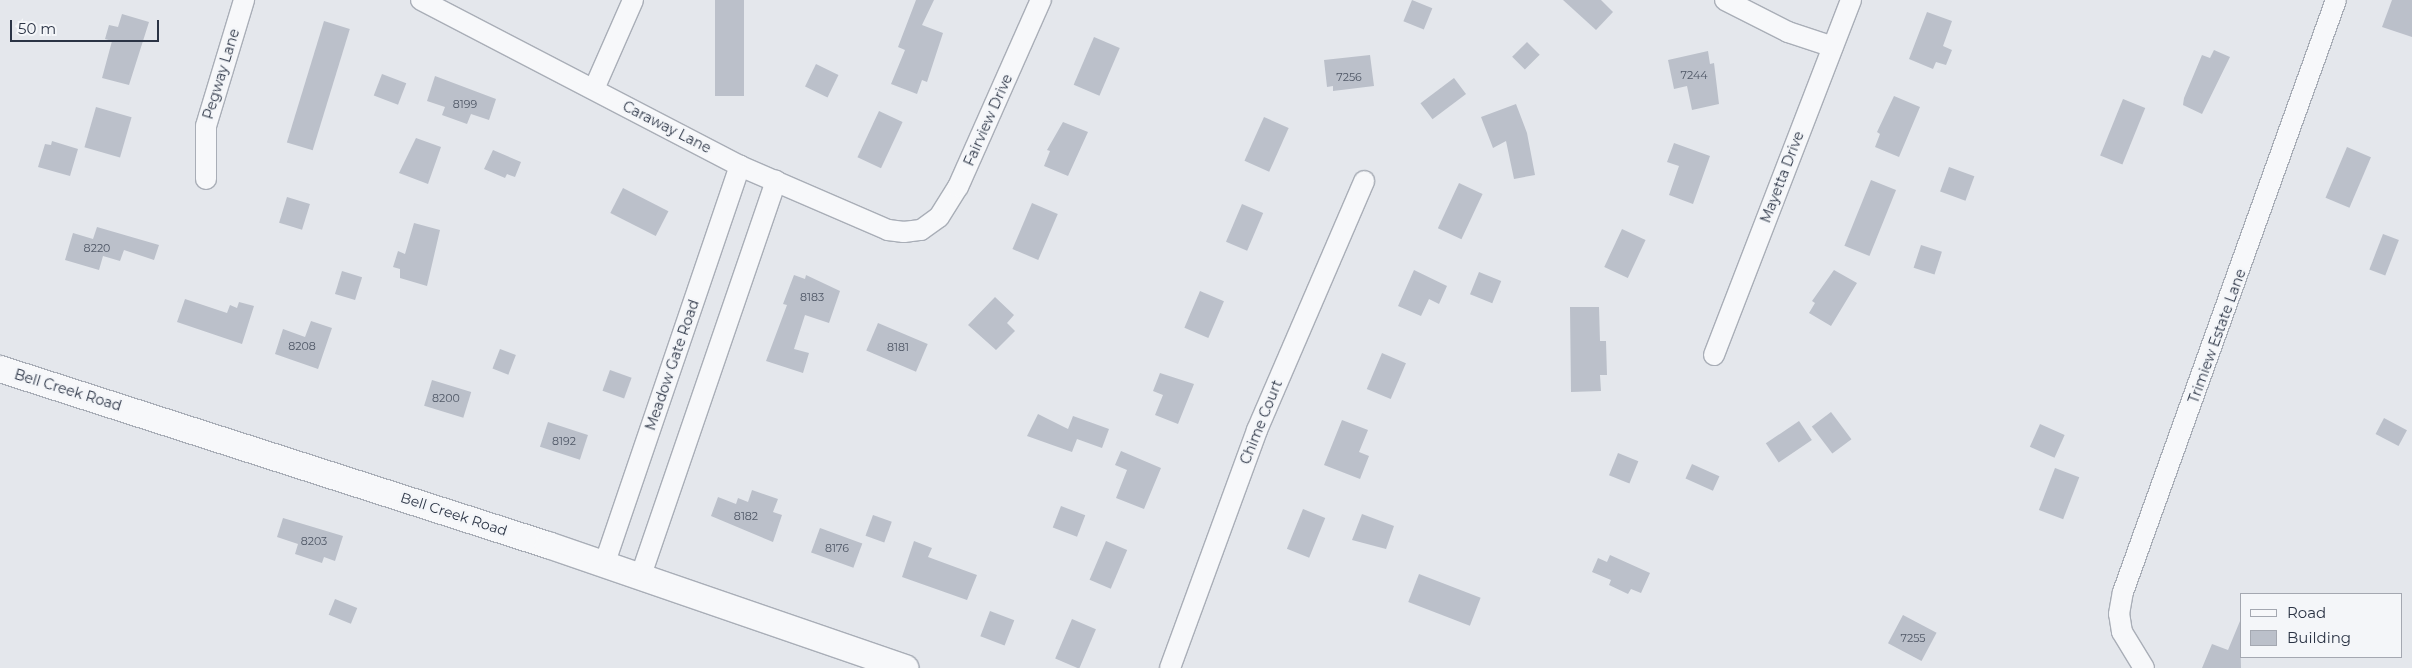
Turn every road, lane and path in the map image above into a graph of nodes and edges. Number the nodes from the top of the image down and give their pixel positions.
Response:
1 (244, 0) edge
2 (421, 0) edge
3 (633, 0) edge
4 (1041, 0) edge
5 (1725, 0) edge
6 (1851, 0) edge
7 (2336, 0) edge
8 (1833, 48) junction
9 (594, 89) junction
10 (740, 166) junction
11 (206, 179) dead end
12 (776, 181) junction
13 (1364, 181) dead end
14 (920, 230) joint
15 (1714, 355) dead end
16 (0, 369) edge
17 (604, 565) junction
18 (640, 578) junction
19 (905, 668) edge
20 (1170, 668) edge
21 (2144, 668) edge

1 - 11 street, Pegway Lane
2 - 9 street, Caraway Lane
3 - 9 street
4 - 14 street, Fairview Drive
5 - 8 street
6 - 8 street, Mayetta Drive
7 - 21 street, Trimiew Estate Lane
8 - 15 street, Mayetta Drive
9 - 10 street, Caraway Lane
10 - 12 street, Caraway Lane
10 - 17 street, Meadow Gate Road
12 - 14 street, Caraway Lane
12 - 18 street
13 - 20 street, Chime Court
16 - 17 street, Bell Creek Road
17 - 18 street, Bell Creek Road
18 - 19 street, Bell Creek Road

